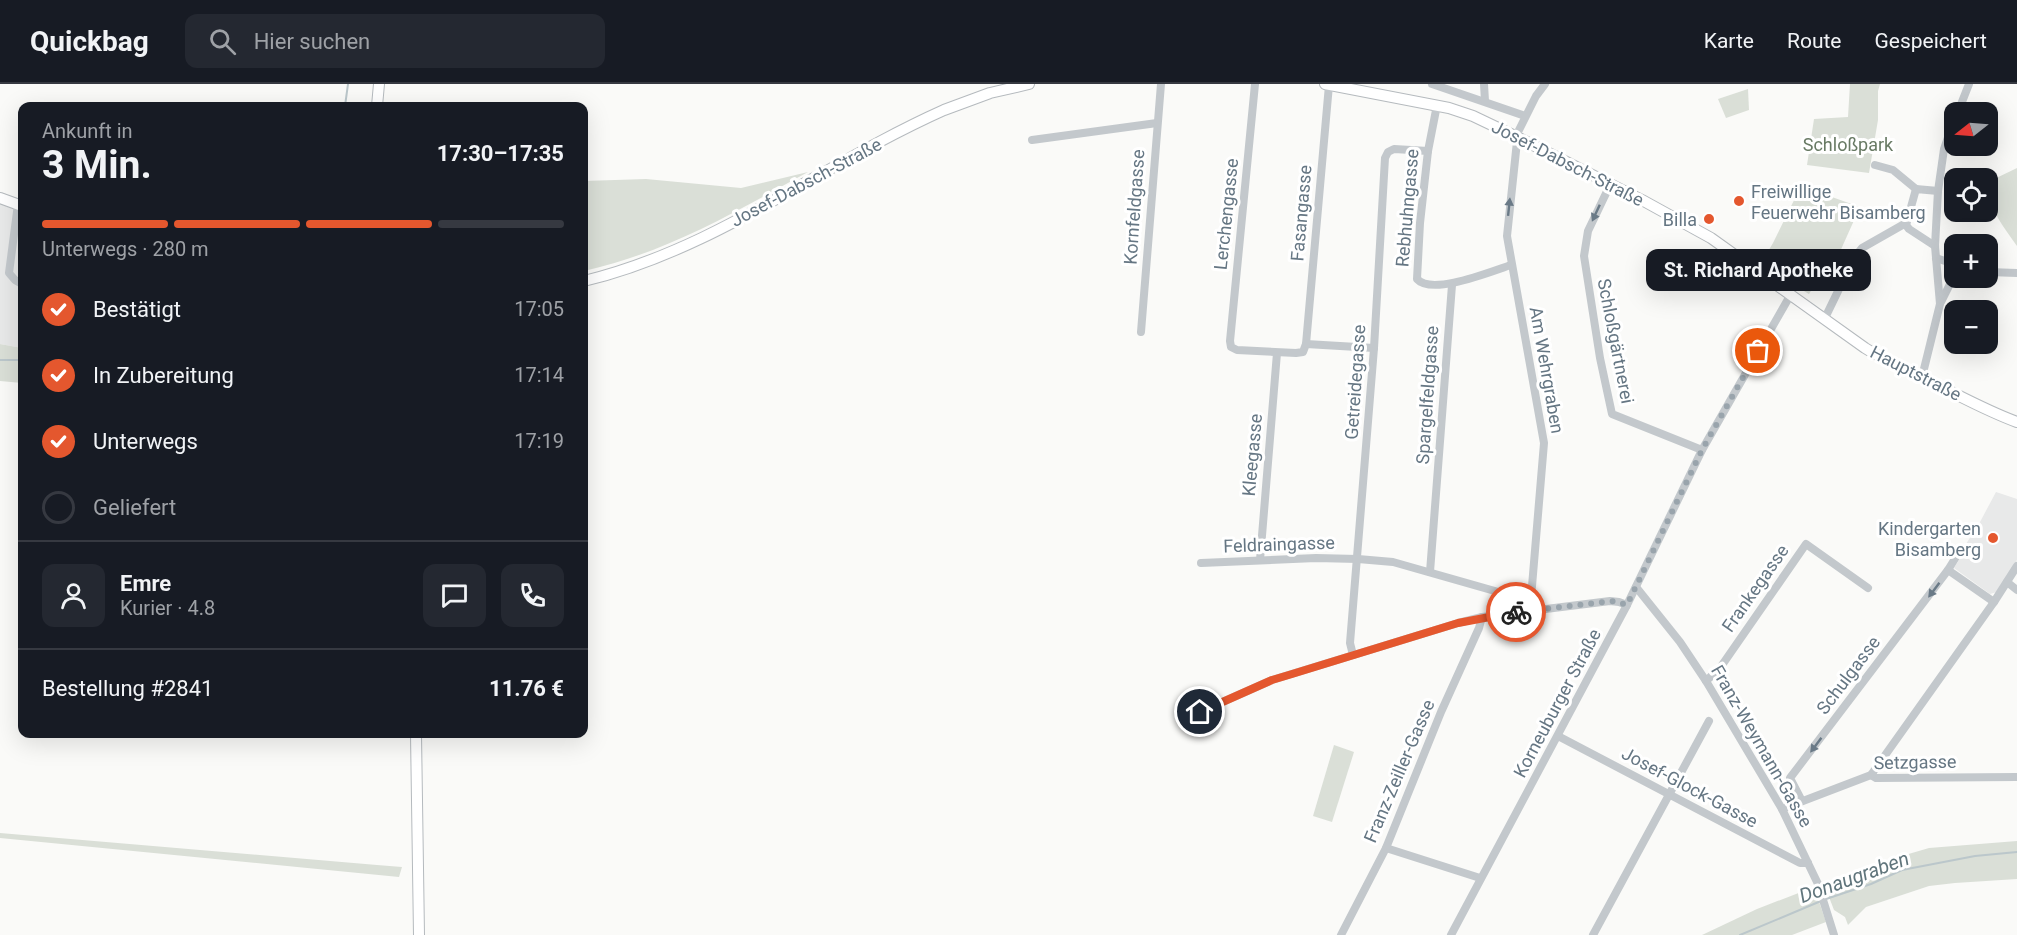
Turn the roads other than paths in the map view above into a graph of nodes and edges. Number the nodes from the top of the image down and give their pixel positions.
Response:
1 (379, 84) edge
2 (1029, 84) edge
3 (1161, 84) edge
4 (1255, 84) edge
5 (1327, 84) edge
6 (1432, 84) edge
7 (1484, 84) edge
8 (1545, 84) edge
9 (1969, 84) edge
10 (1485, 101) junction
11 (377, 102) edge
12 (1962, 102) edge
13 (1437, 105) junction
14 (1525, 116) junction
15 (1157, 123) junction
16 (1517, 137) junction
17 (1032, 140) dead end
18 (1944, 149) edge
19 (1428, 151) junction
20 (1875, 165) dead end
21 (1610, 185) junction
22 (1916, 189) junction
23 (1938, 191) junction
24 (0, 198) edge
25 (18, 204) edge
26 (18, 217) edge
27 (1906, 223) junction
28 (1935, 246) junction
29 (1936, 258) junction
30 (1944, 261) edge
31 (1511, 265) junction
32 (1998, 272) edge
33 (2017, 273) edge
34 (588, 280) edge
35 (18, 282) edge
36 (1452, 285) junction
37 (1948, 288) edge
38 (1791, 294) junction
39 (1940, 304) junction
40 (1825, 318) junction
41 (1141, 332) dead end
42 (1306, 344) junction
43 (1374, 348) junction
44 (1277, 353) junction
45 (1922, 377) junction
46 (2017, 422) edge
47 (1702, 450) junction
48 (1956, 556) dead end
49 (1358, 558) junction
50 (1260, 560) junction
51 (1201, 562) dead end
52 (2017, 566) edge
53 (1948, 570) junction
54 (1430, 572) junction
55 (2007, 582) junction
56 (1636, 587) junction
57 (1868, 588) dead end
58 (2017, 590) edge
59 (1994, 602) junction
60 (1627, 605) junction
61 (1530, 606) junction
62 (1482, 617) junction
63 (1353, 655) junction
64 (1706, 681) junction
65 (1200, 712) dead end
66 (1709, 721) dead end
67 (1558, 736) junction
68 (416, 738) edge
69 (1870, 775) junction
70 (2017, 777) edge
71 (1670, 795) junction
72 (1802, 801) junction
73 (1782, 809) junction
74 (1386, 848) junction
75 (1808, 863) junction
76 (1480, 878) junction
77 (419, 935) edge
78 (1341, 935) edge
79 (1451, 935) edge
80 (1593, 935) edge
81 (1834, 935) edge

1 - 11 main road
2 - 34 main road, Josef-Dabsch-Straße
3 - 15 street, Kornfeldgasse
4 - 44 street, Lerchengasse
5 - 13 main road, Josef-Dabsch-Straße
5 - 42 street, Fasangasse
6 - 10 street
7 - 10 street
8 - 14 street, Am Wehrgraben
9 - 12 street
10 - 14 street
13 - 16 main road, Josef-Dabsch-Straße
13 - 19 street, Rebhuhngasse
14 - 16 street, Am Wehrgraben
15 - 17 street
15 - 41 street, Kornfeldgasse
16 - 21 main road, Josef-Dabsch-Straße
31 -> 16 street, Am Wehrgraben
18 - 23 street
19 - 36 street, Rebhuhngasse
19 - 43 street, Getreidegasse
20 - 22 street
21 - 38 main road, Josef-Dabsch-Straße
21 -> 47 street, Schloßgärtnerei
22 - 23 street
22 - 27 street
23 - 28 street
24 - 25 main road
26 - 35 street
27 - 28 street
27 - 40 street
28 - 29 street
29 - 30 street
29 - 39 street
31 - 36 street
31 - 61 street, Am Wehrgraben
32 - 33 street
36 - 54 street, Spargelfeldgasse
37 - 39 street
38 - 40 main road, Hauptstraße
38 - 47 street, Korneuburger Straße
39 - 45 street
40 - 45 main road, Hauptstraße
42 - 43 street
42 - 44 street
43 - 49 street, Getreidegasse
44 - 50 street, Kleegasse
45 - 46 main road, Hauptstraße
47 - 56 street, Korneuburger Straße
48 - 53 street, Schulgasse
49 - 50 street, Feldraingasse
49 - 54 street
49 - 63 street, Getreidegasse
50 - 51 street, Feldraingasse
52 - 55 street
53 - 59 street
53 -> 72 street, Schulgasse
54 - 61 street
55 - 58 street
55 - 59 street
56 - 60 street, Korneuburger Straße
56 - 64 street, Franz-Weymann-Gasse
57 - 64 street, Frankegasse
59 - 69 street
60 - 61 street
60 - 67 street, Korneuburger Straße
61 - 62 street
62 - 63 street
62 - 74 street, Franz-Zeiller-Gasse
63 - 65 street
64 - 73 street, Franz-Weymann-Gasse
66 - 71 street
67 - 71 street, Josef-Glock-Gasse
67 - 76 street, Korneuburger Straße
68 - 77 main road
69 - 70 street, Setzgasse
69 - 72 street, Setzgasse
71 - 75 street, Josef-Glock-Gasse
71 - 80 street
72 - 73 street, Setzgasse
73 - 75 street, Franz-Weymann-Gasse
74 - 76 street
74 - 78 street, Franz-Zeiller-Gasse
75 - 81 street, Franz-Weymann-Gasse
76 - 79 street, Korneuburger Straße

